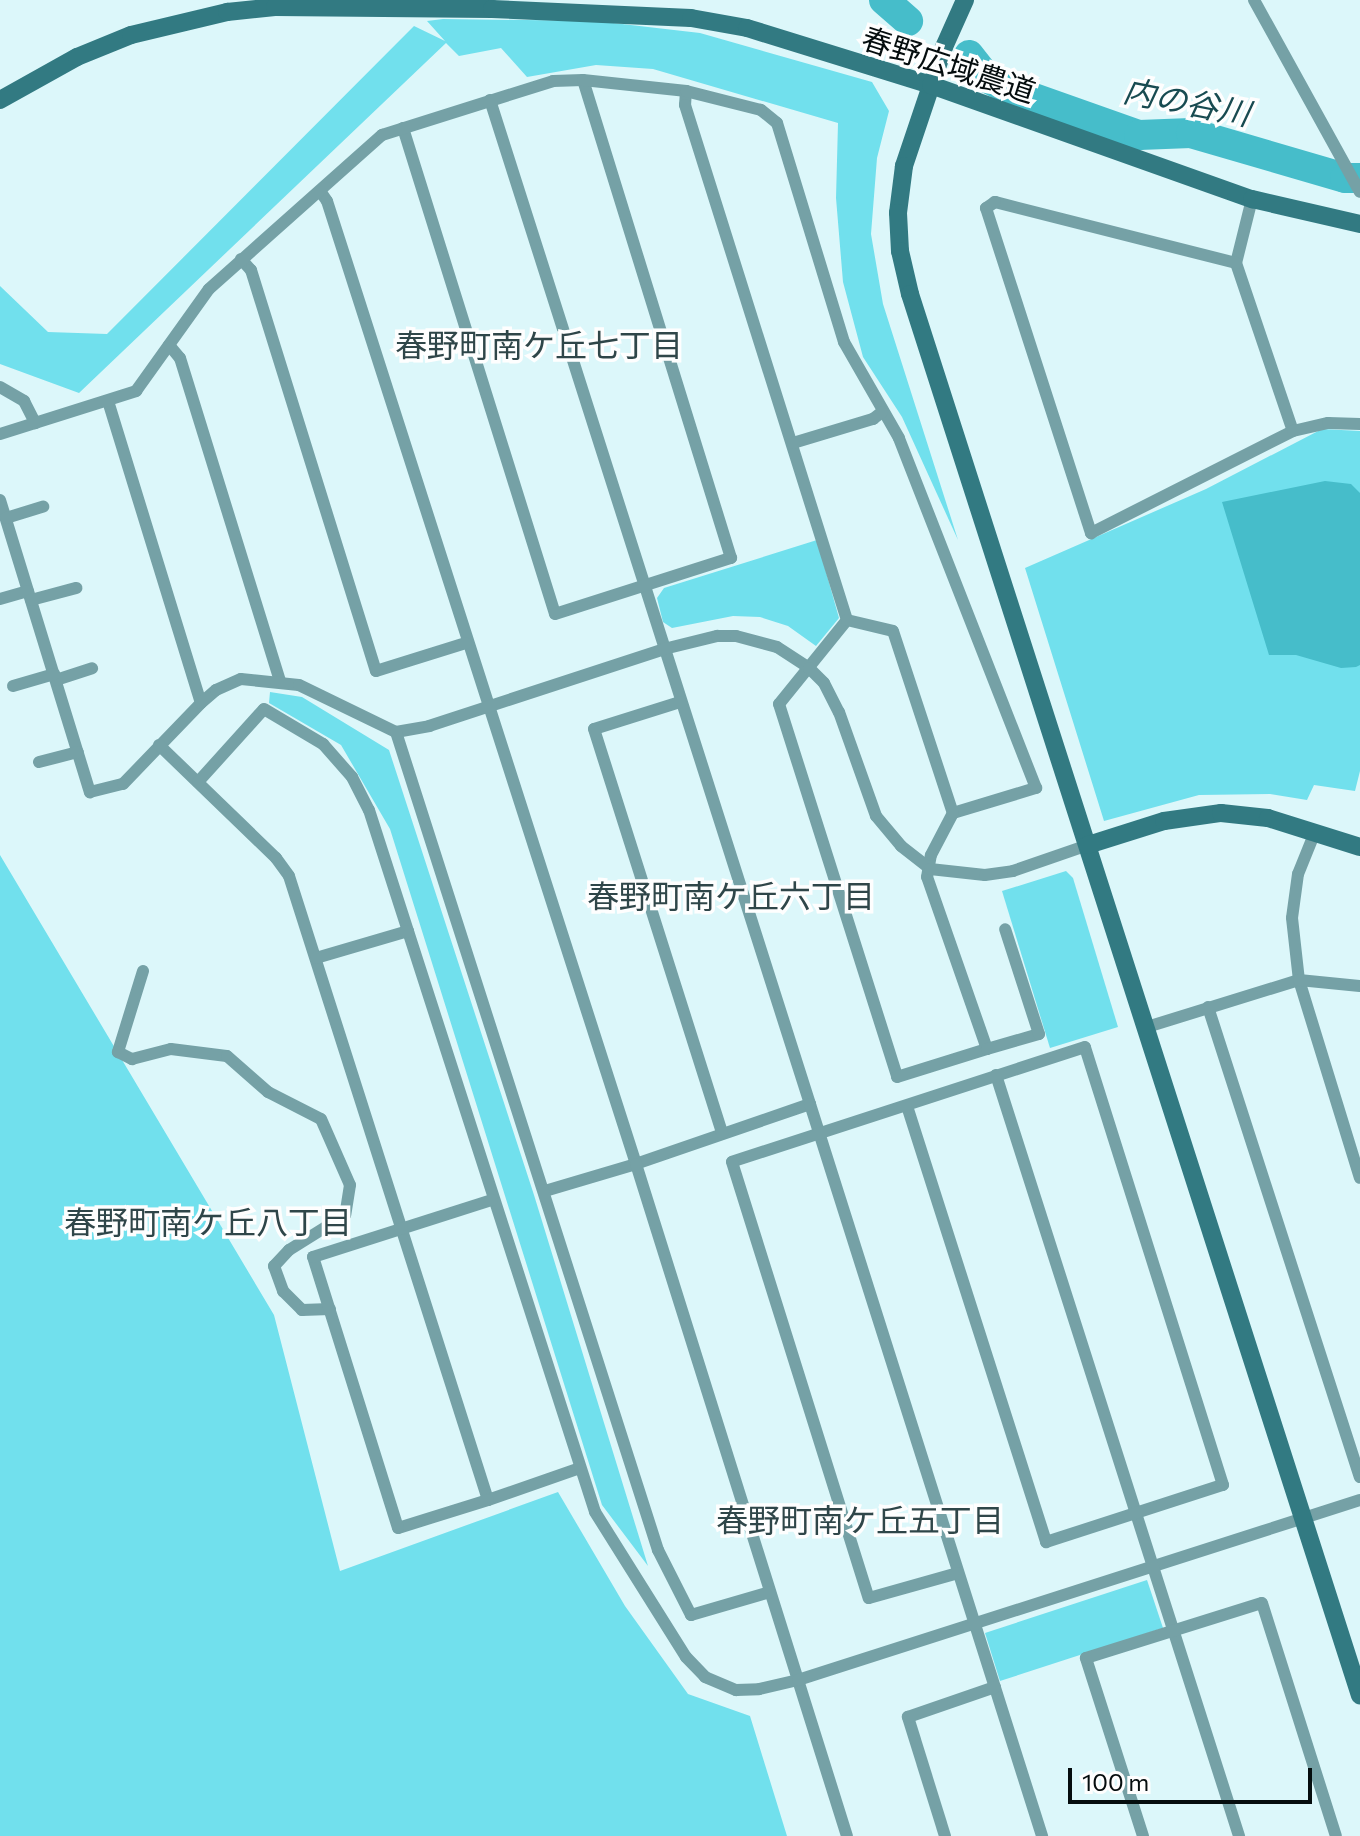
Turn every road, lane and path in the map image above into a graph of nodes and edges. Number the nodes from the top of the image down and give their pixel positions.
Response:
1 (965, 0) edge
2 (1254, 0) edge
3 (583, 80) junction
4 (931, 85) junction
5 (686, 91) junction
6 (0, 100) edge
7 (490, 100) junction
8 (403, 128) junction
9 (320, 191) junction
10 (1360, 192) edge
11 (1252, 199) junction
12 (1360, 224) edge
13 (241, 259) junction
14 (1236, 263) junction
15 (169, 345) junction
16 (0, 387) edge
17 (108, 401) junction
18 (882, 412) junction
19 (35, 423) junction
20 (1360, 424) edge
21 (1293, 431) junction
22 (0, 434) edge
23 (793, 443) junction
24 (43, 507) dead end
25 (2, 511) edge
26 (644, 586) junction
27 (76, 588) dead end
28 (30, 596) junction
29 (0, 599) edge
30 (847, 620) junction
31 (466, 643) junction
32 (664, 649) junction
33 (92, 668) dead end
34 (809, 668) junction
35 (55, 677) junction
36 (280, 682) junction
37 (13, 686) dead end
38 (680, 702) junction
39 (201, 703) junction
40 (487, 707) junction
41 (396, 732) junction
42 (159, 745) junction
43 (78, 752) junction
44 (39, 762) dead end
45 (198, 782) junction
46 (953, 813) junction
47 (1315, 832) junction
48 (1088, 845) junction
49 (1360, 847) edge
50 (930, 869) junction
51 (1005, 929) dead end
52 (408, 931) junction
53 (316, 958) junction
54 (143, 971) dead end
55 (1299, 980) junction
56 (1360, 986) edge
57 (1208, 1007) junction
58 (1147, 1027) junction
59 (987, 1049) junction
60 (996, 1075) junction
61 (810, 1104) junction
62 (907, 1106) junction
63 (722, 1133) junction
64 (819, 1133) junction
65 (636, 1164) junction
66 (1360, 1178) edge
67 (545, 1191) junction
68 (492, 1200) junction
69 (401, 1230) junction
70 (330, 1309) junction
71 (1355, 1444) edge
72 (580, 1468) junction
73 (1360, 1477) edge
74 (488, 1500) junction
75 (1360, 1500) edge
76 (1135, 1513) junction
77 (1303, 1518) junction
78 (1151, 1566) junction
79 (958, 1573) junction
80 (770, 1592) junction
81 (975, 1623) junction
82 (1172, 1631) junction
83 (798, 1680) junction
84 (995, 1687) junction
85 (1360, 1696) edge
86 (847, 1836) edge
87 (945, 1836) edge
88 (1042, 1836) edge
89 (1143, 1836) edge
90 (1239, 1836) edge
91 (1336, 1836) edge

1 - 4 street
2 - 10 street
3 - 5 street
3 - 7 street
3 - 26 street
4 - 6 street, 春野広域農道
4 - 11 street, 春野広域農道
4 - 48 street
5 - 18 street
5 - 23 street
7 - 8 street
7 - 26 street
8 - 9 street
8 - 26 street
9 - 13 street
9 - 31 street
11 - 12 street, 春野広域農道
11 - 14 street
13 - 15 street
13 - 31 street
14 - 21 street
14 - 21 street
15 - 17 street
15 - 36 street
16 - 19 street
17 - 19 street
17 - 39 street
18 - 23 street
18 - 46 street
19 - 22 street
20 - 21 street
23 - 30 street
24 - 25 street
25 - 28 street
26 - 32 street
27 - 28 street
28 - 29 street
28 - 35 street
30 - 34 street
30 - 46 street
31 - 40 street
32 - 34 street
32 - 38 street
32 - 40 street
33 - 35 street
34 - 50 street
34 - 59 street
35 - 37 street
35 - 43 street
36 - 39 street
36 - 41 street
38 - 61 street
38 - 63 street
39 - 42 street
40 - 41 street
40 - 65 street
41 - 67 street
42 - 43 street
42 - 45 street
43 - 44 street
45 - 52 street
45 - 53 street
46 - 50 street
47 - 48 street
47 - 49 street
47 - 55 street
48 - 50 street
48 - 58 street
50 - 59 street
51 - 59 street
52 - 53 street
52 - 68 street
53 - 69 street
54 - 70 street
55 - 56 street
55 - 57 street
55 - 66 street
57 - 58 street
57 - 71 street
58 - 77 street
60 - 62 street
60 - 76 street
60 - 76 street
61 - 63 street
61 - 64 street
62 - 64 street
62 - 76 street
63 - 65 street
64 - 79 street
64 - 79 street
65 - 67 street
65 - 80 street
67 - 80 street
68 - 69 street
68 - 72 street
69 - 70 street
69 - 74 street
70 - 74 street
71 - 73 street
72 - 74 street
72 - 83 street
75 - 77 street
76 - 78 street
77 - 78 street
77 - 85 street
78 - 81 street
78 - 82 street
79 - 81 street
80 - 83 street
81 - 83 street
81 - 84 street
82 - 89 street
82 - 90 street
82 - 91 street
83 - 86 street
84 - 87 street
84 - 88 street

